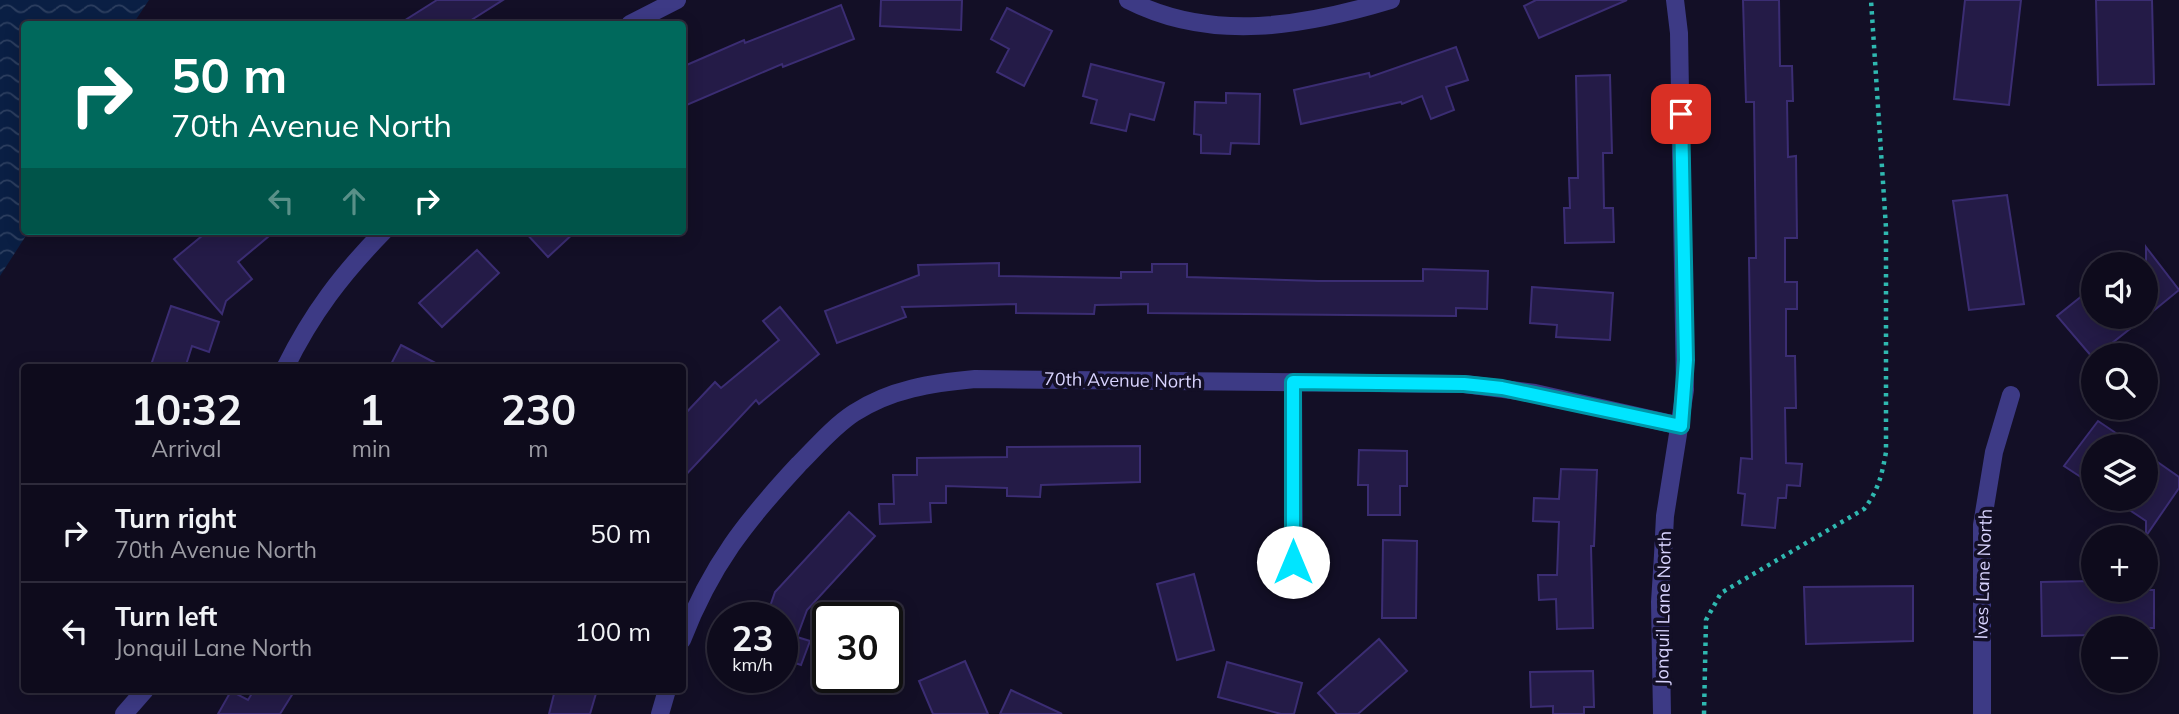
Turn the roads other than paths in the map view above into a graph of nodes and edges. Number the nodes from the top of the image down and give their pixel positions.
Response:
1 (677, 0) edge
2 (1128, 0) edge
3 (1391, 0) edge
4 (1675, 0) edge
5 (636, 21) edge
6 (380, 235) edge
7 (287, 364) edge
8 (1293, 382) junction
9 (2011, 395) dead end
10 (1681, 426) junction
11 (1294, 587) dead end
12 (686, 630) edge
13 (142, 693) edge
14 (666, 693) edge
15 (124, 714) edge
16 (660, 714) edge
17 (1662, 714) edge
18 (1982, 714) edge

1 - 5 street
2 - 3 street
4 - 10 street, Jonquil Lane North
6 - 7 street
8 - 10 street, 70th Avenue North
8 - 11 street
8 - 12 street, 70th Avenue North
9 - 18 street, Ives Lane North
10 - 17 street, Jonquil Lane North
13 - 15 street
14 - 16 street

